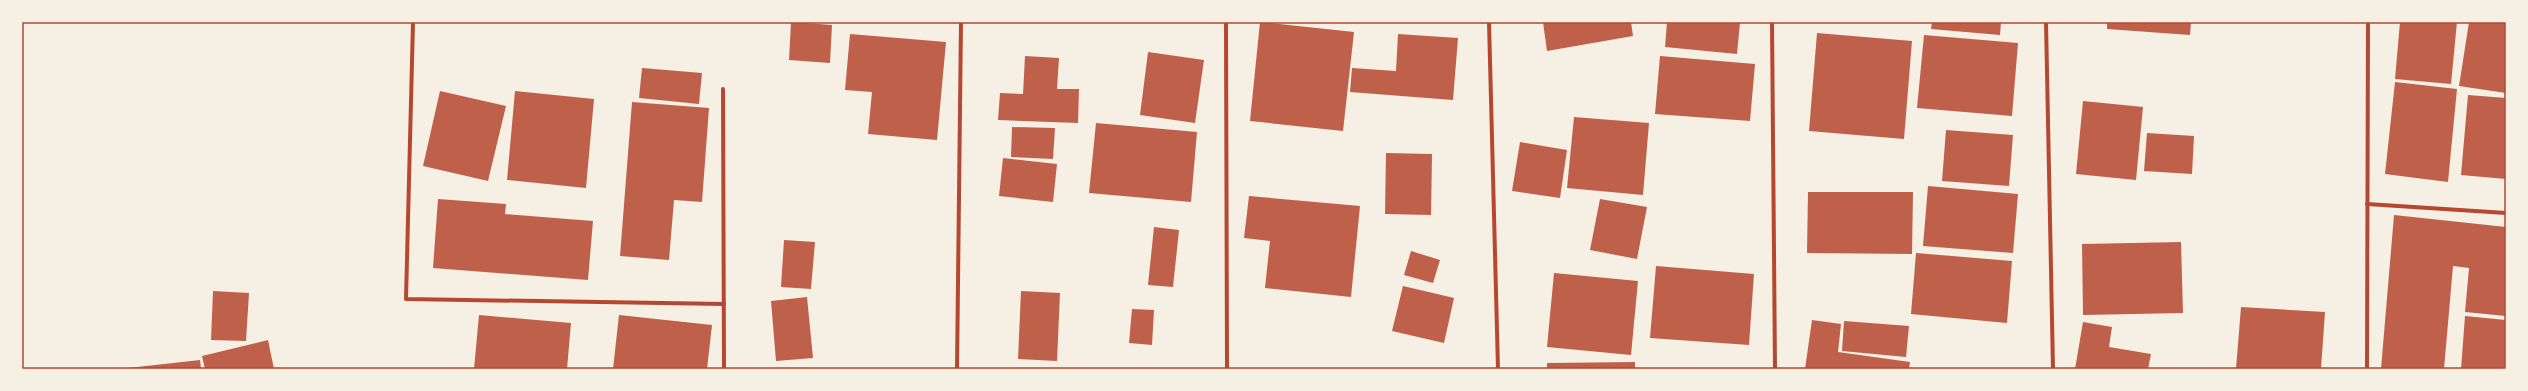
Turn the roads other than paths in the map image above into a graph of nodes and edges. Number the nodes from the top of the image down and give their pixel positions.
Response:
1 (413, 22) edge
2 (961, 22) edge
3 (1226, 22) edge
4 (1489, 22) edge
5 (1772, 22) edge
6 (2046, 22) edge
7 (2368, 22) edge
8 (723, 89) dead end
9 (2367, 204) junction
10 (2506, 213) edge
11 (724, 304) junction
12 (724, 369) edge
13 (957, 369) edge
14 (1227, 369) edge
15 (1498, 369) edge
16 (1774, 369) edge
17 (2053, 369) edge
18 (2367, 369) edge

1 - 11 street
2 - 13 street
3 - 14 street
4 - 15 street
5 - 16 street
6 - 17 street
7 - 9 street
8 - 11 street
9 - 10 street
9 - 18 street
11 - 12 street

